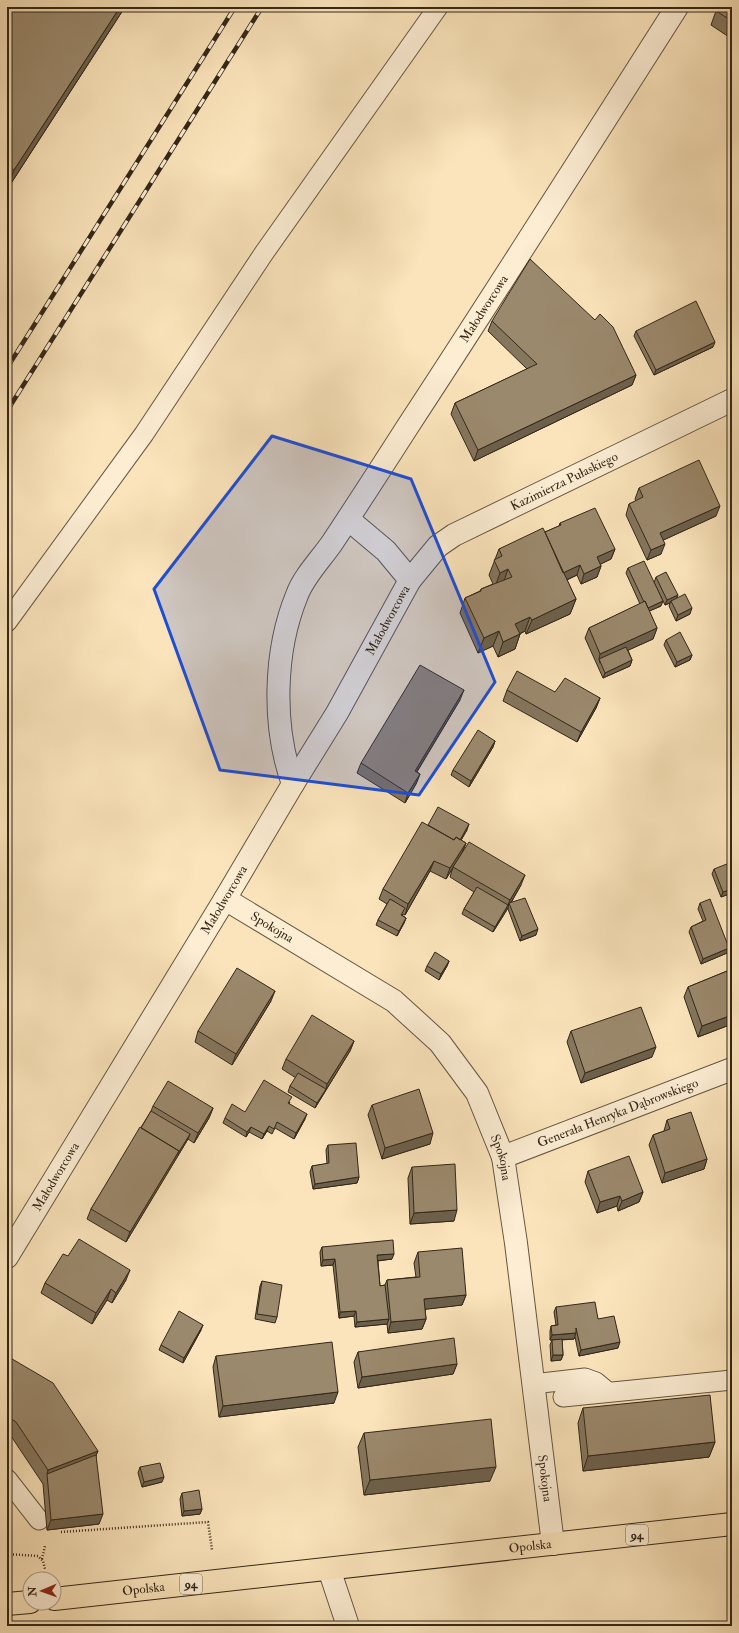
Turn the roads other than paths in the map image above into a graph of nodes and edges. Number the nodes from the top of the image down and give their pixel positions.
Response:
1 (438, 7) edge
2 (677, 7) edge
3 (732, 400) edge
4 (348, 519) junction
5 (410, 580) junction
6 (7, 622) edge
7 (293, 784) junction
8 (225, 899) junction
9 (732, 1069) edge
10 (503, 1157) junction
11 (7, 1257) edge
12 (732, 1380) edge
13 (533, 1384) junction
14 (608, 1392) junction
15 (563, 1397) dead end
16 (7, 1479) edge
17 (39, 1520) dead end
18 (732, 1524) edge
19 (553, 1544) junction
20 (329, 1569) junction
21 (62, 1598) edge
22 (22, 1603) edge
23 (7, 1604) edge
24 (348, 1626) edge

1 - 6 lane
2 - 4 street, Małodworcowa
3 - 5 street, Kazimierza Pułaskiego
4 - 5 street, Małodworcowa
4 - 7 street
5 - 7 street, Małodworcowa
7 - 8 street, Małodworcowa
8 - 10 street, Spokojna
8 - 11 street, Małodworcowa
9 - 10 street, Generała Henryka Dąbrowskiego
10 - 13 street, Spokojna
12 - 14 lane
13 - 14 lane
13 - 19 street, Spokojna
14 - 15 lane
16 - 17 lane
18 - 19 main road, Opolska / 94
19 - 20 main road, Opolska / 94
20 - 21 main road, Opolska / 94
20 - 24 street
22 - 23 main road

